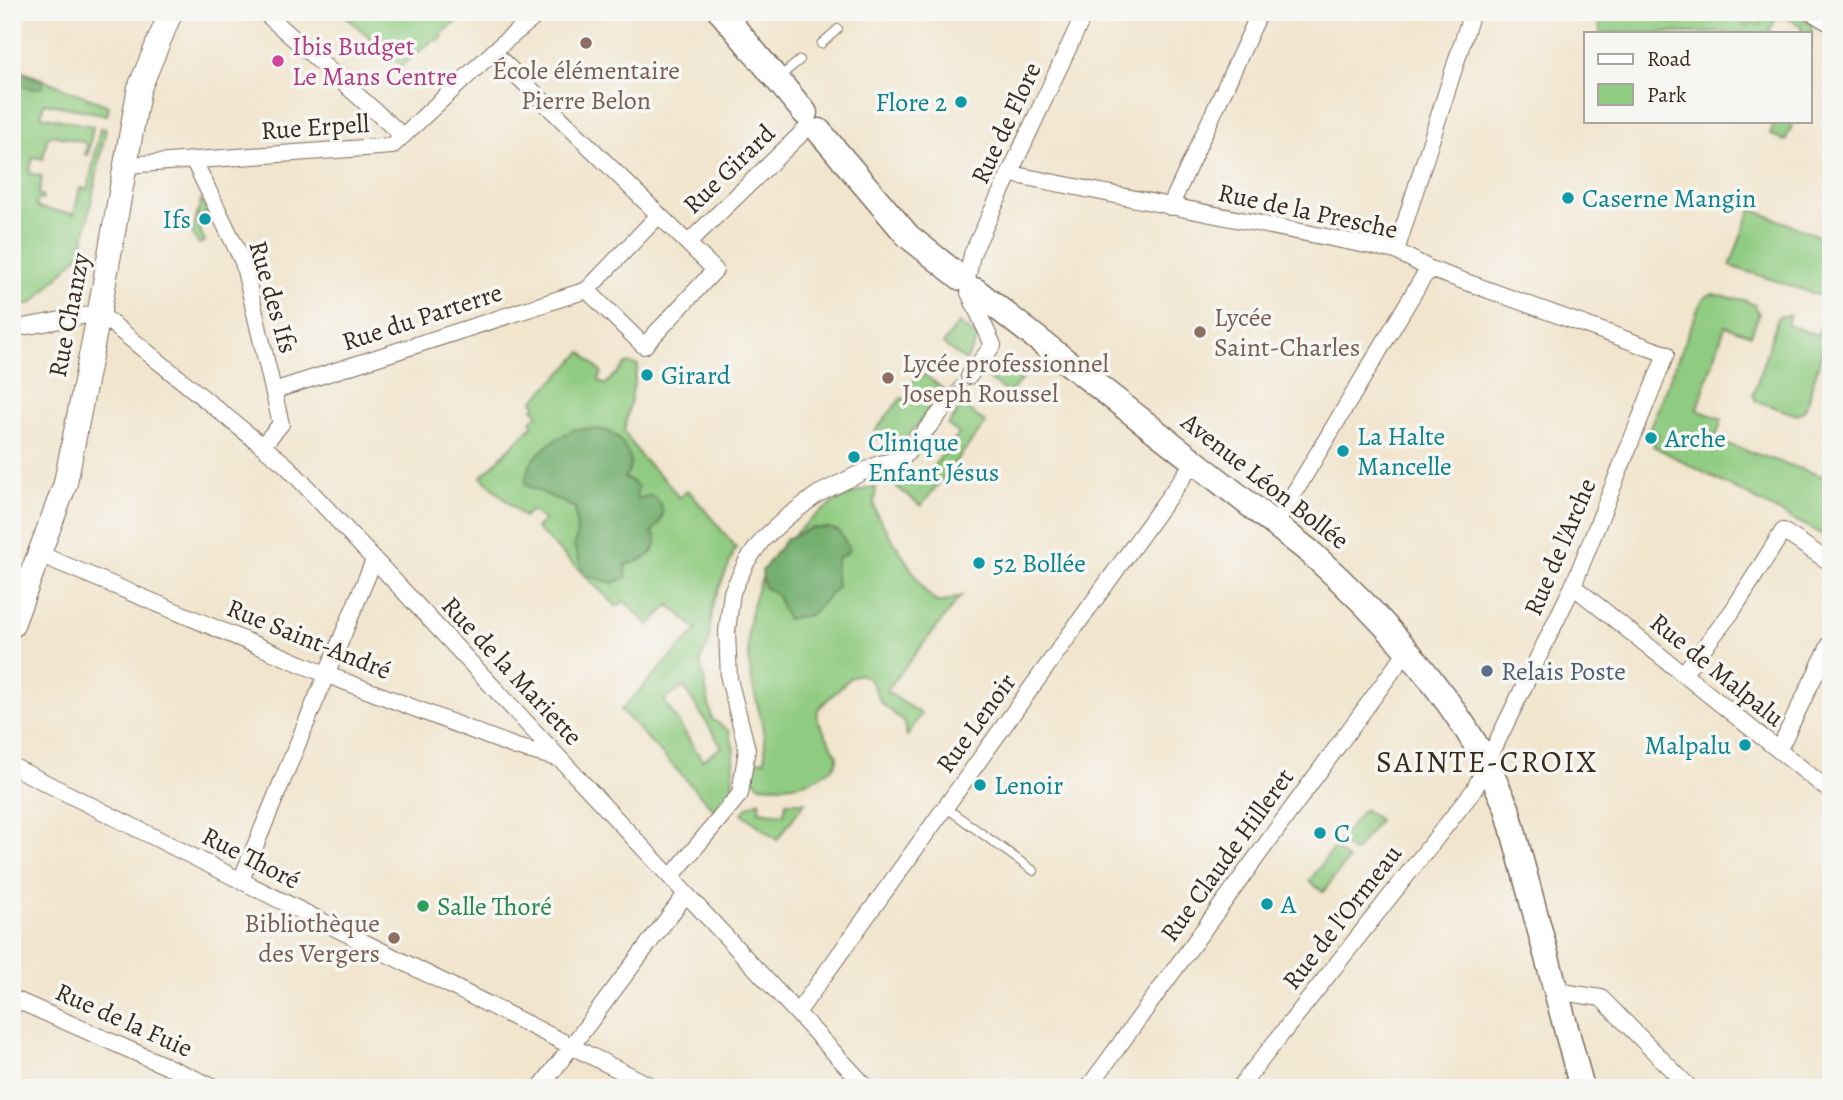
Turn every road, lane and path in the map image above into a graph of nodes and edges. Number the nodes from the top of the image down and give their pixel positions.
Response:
1 (170, 12) edge
2 (264, 12) edge
3 (721, 12) edge
4 (1085, 12) edge
5 (1260, 12) edge
6 (1472, 12) edge
7 (1811, 12) edge
8 (540, 13) edge
9 (1831, 24) edge
10 (838, 29) dead end
11 (821, 44) dead end
12 (493, 52) junction
13 (800, 60) dead end
14 (776, 79) junction
15 (809, 125) junction
16 (403, 136) junction
17 (194, 161) junction
18 (126, 165) junction
19 (1011, 174) junction
20 (1170, 207) junction
21 (659, 215) junction
22 (688, 243) junction
23 (1396, 251) junction
24 (1430, 269) junction
25 (969, 278) junction
26 (587, 290) junction
27 (99, 313) junction
28 (12, 329) edge
29 (1666, 354) joint
30 (969, 376) tunnel mouth
31 (273, 391) junction
32 (953, 397) tunnel mouth
33 (262, 446) junction
34 (1194, 462) junction
35 (1275, 525) junction
36 (39, 554) junction
37 (374, 560) junction
38 (1831, 563) edge
39 (1573, 586) junction
40 (12, 626) edge
41 (1831, 642) edge
42 (1407, 651) junction
43 (325, 674) junction
44 (1683, 674) junction
45 (1777, 749) junction
46 (562, 761) junction
47 (1486, 765) junction
48 (12, 766) edge
49 (1831, 792) edge
50 (946, 807) junction
51 (1034, 871) dead end
52 (670, 877) junction
53 (241, 880) junction
54 (686, 894) junction
55 (1556, 991) junction
56 (12, 998) edge
57 (797, 1013) junction
58 (571, 1046) junction
59 (1240, 1087) edge
60 (216, 1088) edge
61 (540, 1088) edge
62 (655, 1088) edge
63 (867, 1088) edge
64 (1088, 1088) edge
65 (1582, 1088) edge
66 (1690, 1088) edge

1 - 18 main road, Rue Chanzy
2 - 16 street
3 - 14 main road, Avenue Léon Bollée
4 - 19 street, Rue de Flore
5 - 20 street
6 - 23 street
7 - 9 street
8 - 12 street, Rue Erpell
10 - 11 lane
12 - 16 street, Rue Erpell
12 - 21 street
13 - 14 lane
14 - 15 main road, Avenue Léon Bollée
15 - 22 street, Rue Girard
15 - 25 main road, Avenue Léon Bollée
16 - 17 street, Rue Erpell
17 - 18 street, Rue Erpell
17 - 31 street, Rue des Ifs
18 - 27 main road, Rue Chanzy
19 - 20 street, Rue de la Presche
19 - 25 street, Rue de Flore
20 - 23 street, Rue de la Presche
21 - 22 street
21 - 26 street
22 - 26 street
23 - 24 street, Rue de la Presche
24 - 29 street, Rue de la Presche
24 - 35 street
25 - 30 street
25 - 34 main road, Avenue Léon Bollée
26 - 31 street, Rue du Parterre
27 - 28 street
27 - 33 street, Rue de la Mariette
27 - 36 main road, Rue Chanzy
29 - 39 street, Rue de l'Arche
31 - 33 street, Rue des Ifs
32 - 52 street
33 - 37 street, Rue de la Mariette
34 - 35 main road, Avenue Léon Bollée
34 - 50 street, Rue Lenoir
35 - 42 main road, Avenue Léon Bollée
36 - 40 main road, Rue Chanzy
36 - 43 street, Rue Saint-André
37 - 43 street
37 - 46 street, Rue de la Mariette
38 - 44 street
39 - 44 street, Rue de Malpalu
39 - 47 street, Rue de l'Arche
41 - 45 street
42 - 47 main road, Avenue Léon Bollée
42 - 64 street, Rue Claude Hilleret
43 - 46 street, Rue Saint-André
43 - 53 street
44 - 45 street, Rue de Malpalu
45 - 49 street, Rue de Malpalu
46 - 52 street, Rue de la Mariette
47 - 55 main road, Avenue Léon Bollée
47 - 59 street, Rue de l'Ormeau
48 - 53 street, Rue Thoré
50 - 51 lane
50 - 57 street, Rue Lenoir
52 - 54 street, Rue de la Mariette
53 - 58 street, Rue Thoré
54 - 57 street, Rue de la Mariette
54 - 58 street
55 - 65 main road, Avenue Léon Bollée
55 - 66 street
56 - 60 street, Rue de la Fuie
57 - 63 street, Rue de la Mariette
58 - 61 street
58 - 62 street, Rue Thoré

